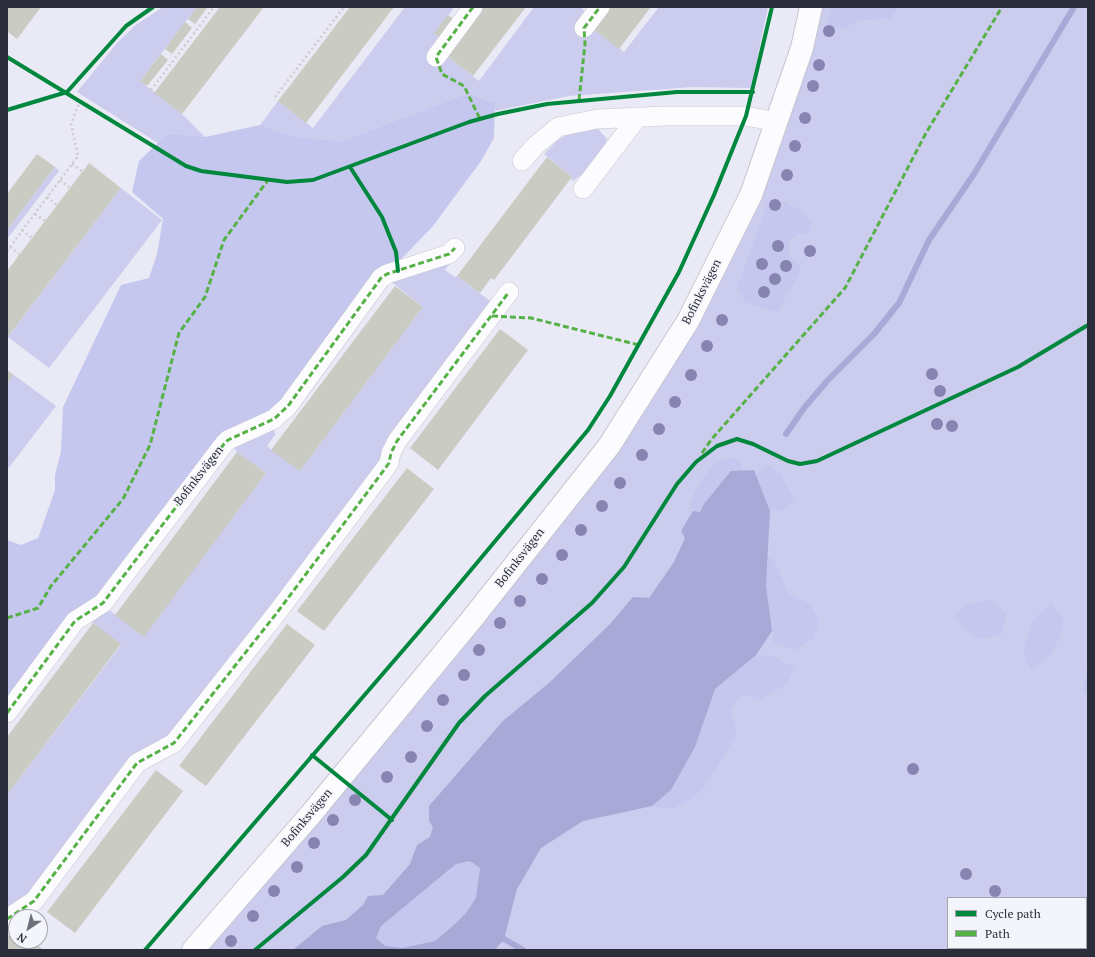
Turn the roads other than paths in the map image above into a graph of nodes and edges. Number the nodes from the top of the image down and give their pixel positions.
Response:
1 (474, 7) edge
2 (600, 7) edge
3 (811, 7) edge
4 (584, 28) dead end
5 (436, 57) dead end
6 (638, 118) junction
7 (776, 122) junction
8 (522, 161) dead end
9 (584, 189) dead end
10 (455, 248) dead end
11 (509, 292) dead end
12 (7, 713) edge
13 (7, 919) edge
14 (193, 950) edge

1 - 5 street
2 - 4 street
3 - 7 street, Bofinksvägen
6 - 7 street
6 - 8 street
6 - 9 street
7 - 14 street, Bofinksvägen
10 - 12 street, Bofinksvägen
11 - 13 street

